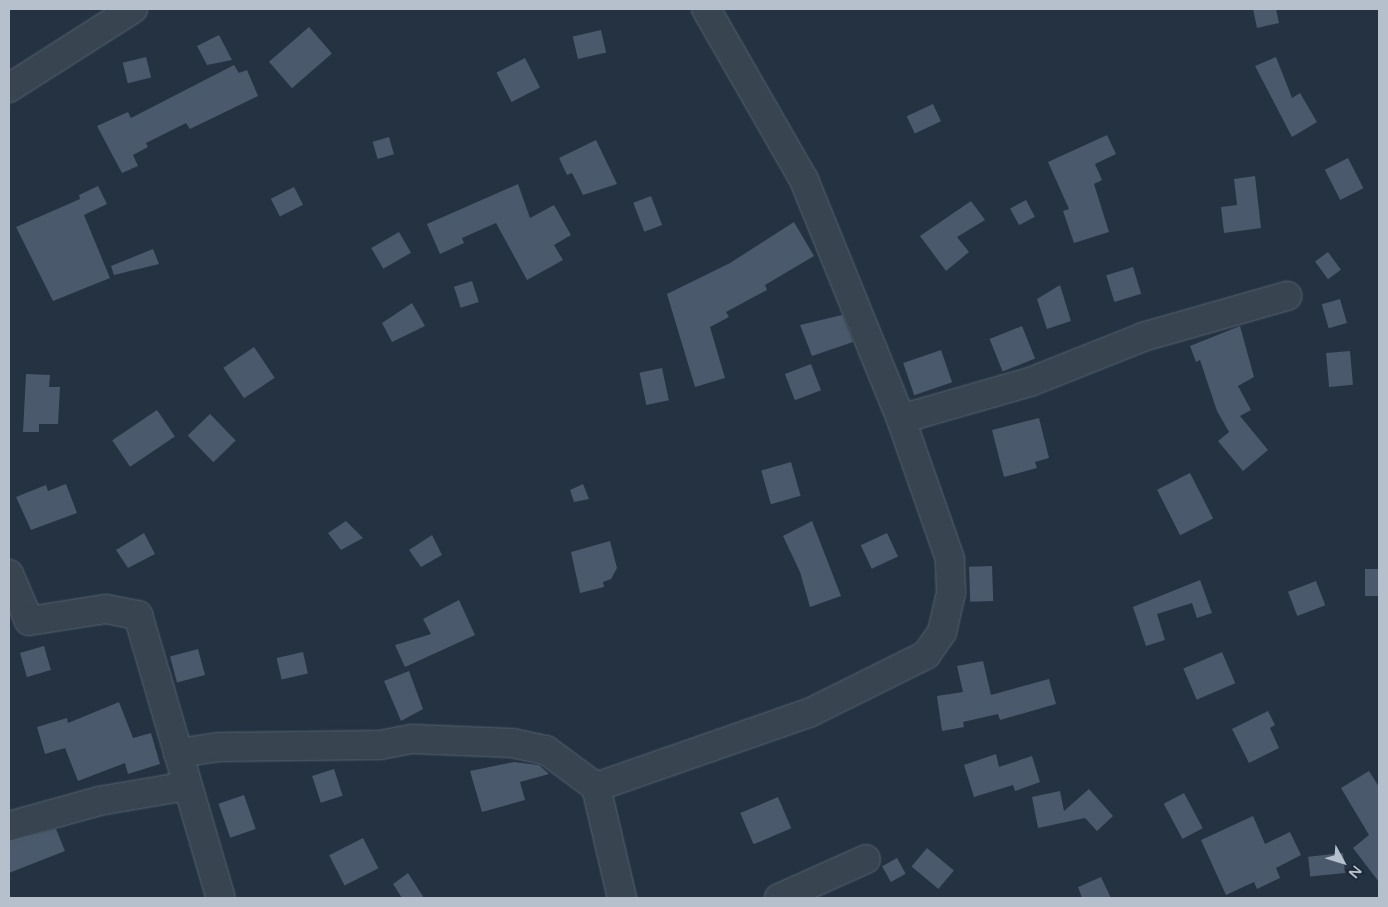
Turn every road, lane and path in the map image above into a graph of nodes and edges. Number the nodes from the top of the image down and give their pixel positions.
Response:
1 (133, 9) edge
2 (706, 9) edge
3 (9, 88) edge
4 (1287, 296) dead end
5 (901, 419) junction
6 (9, 574) edge
7 (178, 753) junction
8 (187, 786) junction
9 (596, 787) junction
10 (9, 826) edge
11 (866, 859) dead end
12 (221, 898) edge
13 (622, 898) edge
14 (779, 898) edge

1 - 3 street
2 - 5 street
4 - 5 street
5 - 9 street
6 - 7 street
7 - 8 street
7 - 9 street
8 - 10 street
8 - 12 street
9 - 13 street
11 - 14 street

